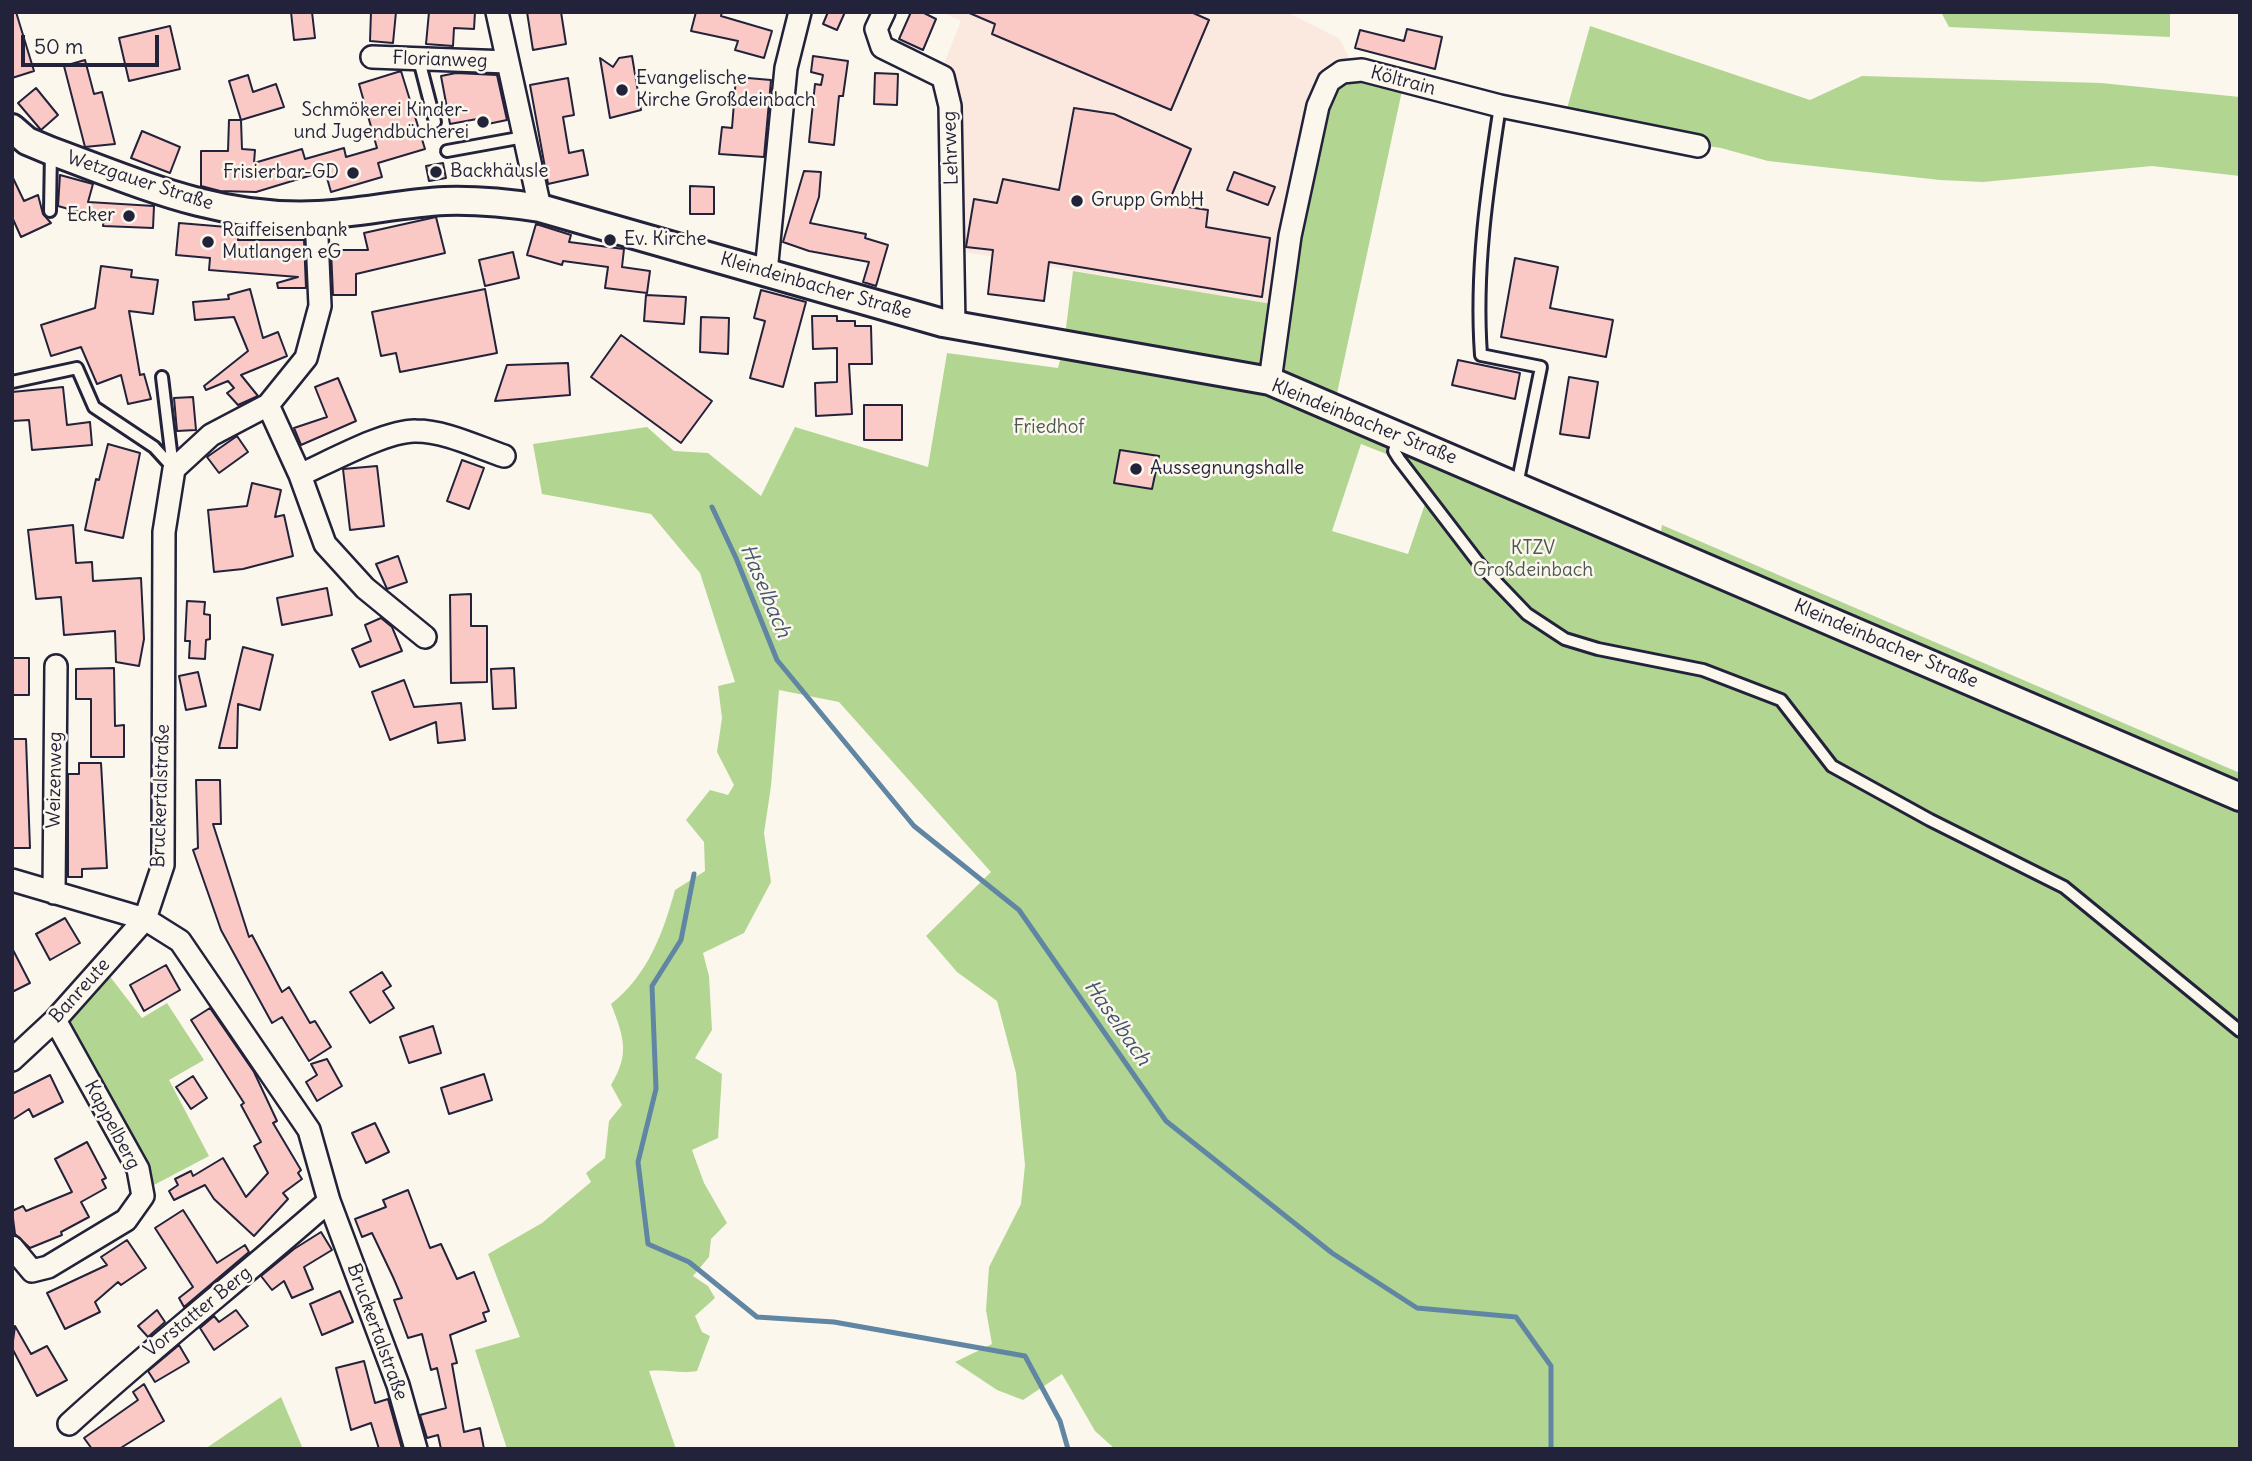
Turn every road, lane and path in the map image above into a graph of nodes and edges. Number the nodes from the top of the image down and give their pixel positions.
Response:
1 (496, 12) edge
2 (884, 12) edge
3 (795, 14) edge
4 (372, 57) dead end
5 (419, 60) junction
6 (508, 62) junction
7 (1500, 106) junction
8 (435, 122) dead end
9 (12, 128) edge
10 (524, 137) junction
11 (1698, 146) dead end
12 (51, 151) junction
13 (447, 151) dead end
14 (540, 208) junction
15 (50, 211) dead end
16 (316, 215) junction
17 (766, 272) junction
18 (954, 326) junction
19 (162, 377) dead end
20 (1270, 381) junction
21 (12, 382) edge
22 (268, 405) junction
23 (1399, 436) junction
24 (505, 456) dead end
25 (174, 469) junction
26 (300, 475) junction
27 (1517, 485) junction
28 (425, 637) dead end
29 (56, 666) dead end
30 (2240, 797) edge
31 (12, 880) edge
32 (54, 893) junction
33 (145, 919) junction
34 (55, 1020) junction
35 (2240, 1031) edge
36 (12, 1060) edge
37 (329, 1201) junction
38 (12, 1247) edge
39 (69, 1424) dead end
40 (416, 1449) edge

1 - 6 street
2 - 18 street, Lehrweg
3 - 17 street
4 - 5 street, Florianweg
5 - 6 street, Florianweg
5 - 8 lane
6 - 10 street
7 - 11 street, Költrain
7 - 20 street, Költrain
7 - 27 lane
9 - 12 street, Wetzgauer Straße
10 - 13 lane
10 - 14 street
12 - 15 lane
12 - 16 street, Wetzgauer Straße
14 - 16 street, Kleindeinbacher Straße
14 - 17 street, Kleindeinbacher Straße
16 - 22 street
17 - 18 street, Kleindeinbacher Straße
18 - 20 street, Kleindeinbacher Straße
19 - 25 lane
20 - 23 street, Kleindeinbacher Straße
21 - 25 lane
22 - 25 street
22 - 26 street
23 - 27 street, Kleindeinbacher Straße
23 - 35 lane
24 - 26 street
25 - 33 street, Bruckertalstraße
26 - 28 street
27 - 30 street, Kleindeinbacher Straße
29 - 32 street, Weizenweg
31 - 32 street
32 - 33 street
33 - 34 street, Banreute
33 - 37 street, Bruckertalstraße
34 - 36 street, Banreute
34 - 38 street, Kappelberg
37 - 39 street, Vorstatter Berg
37 - 40 street, Bruckertalstraße

